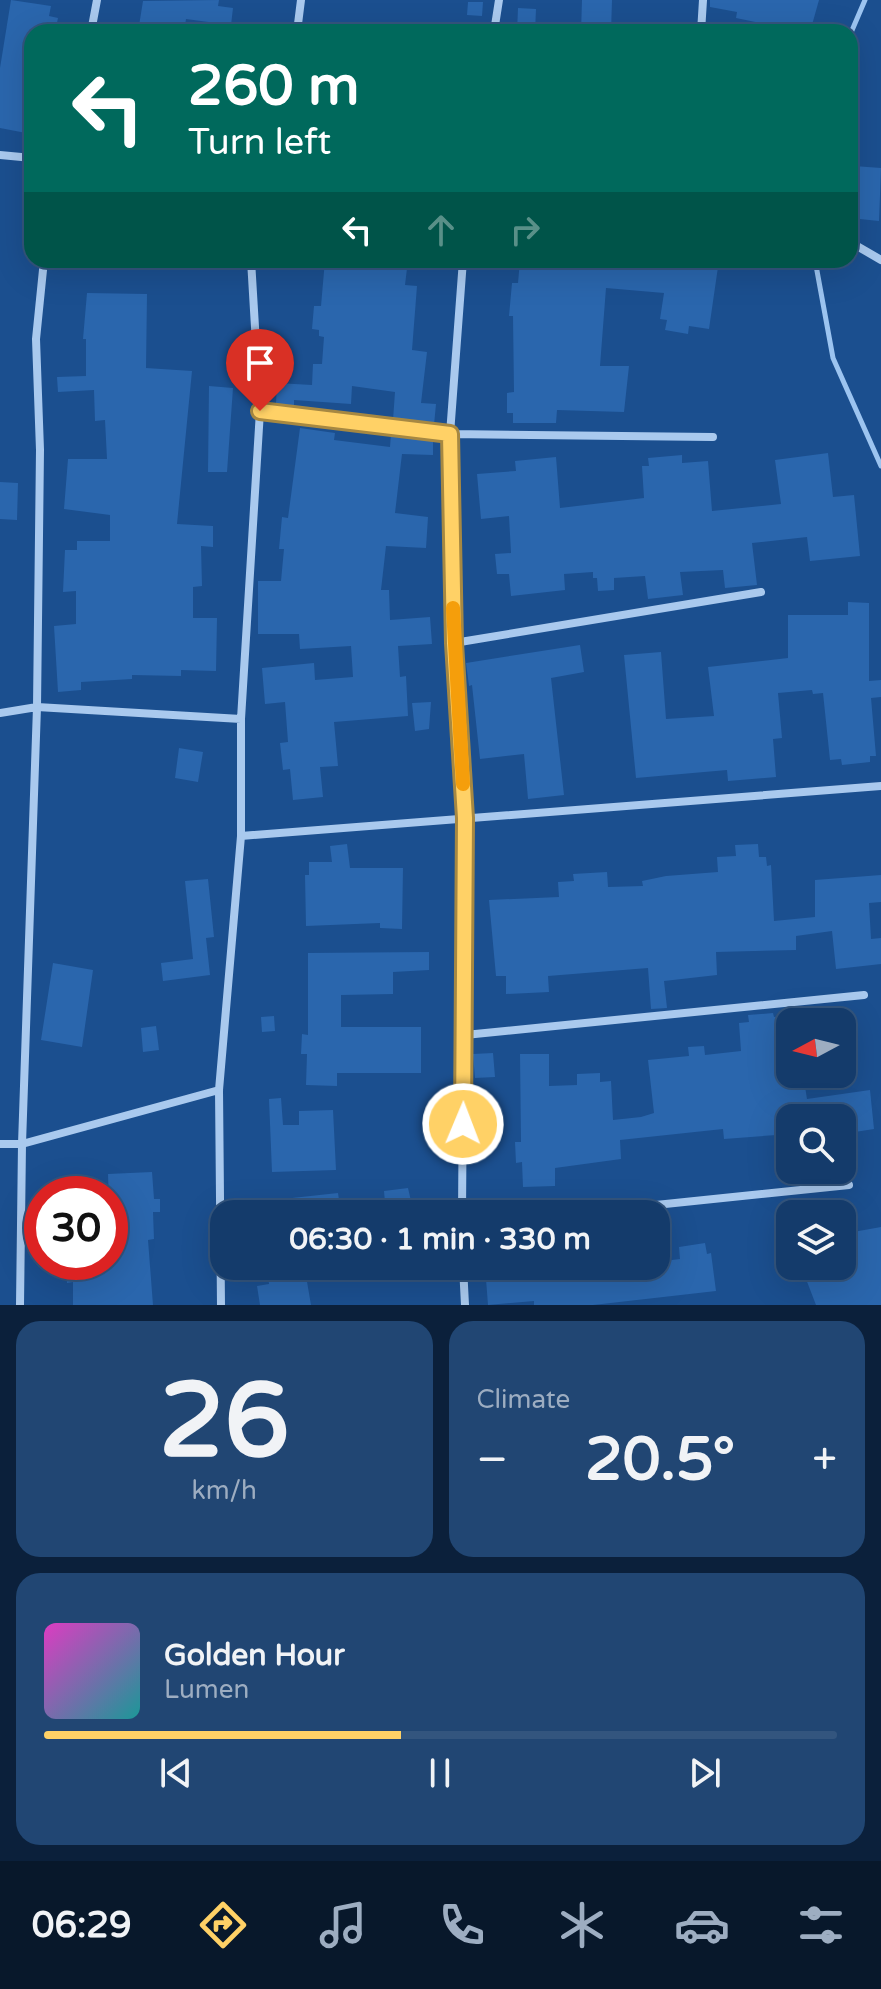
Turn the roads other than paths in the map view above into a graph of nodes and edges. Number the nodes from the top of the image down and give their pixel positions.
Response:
1 (97, 0) edge
2 (301, 0) edge
3 (499, 0) edge
4 (703, 0) edge
5 (92, 24) edge
6 (298, 24) edge
7 (495, 24) edge
8 (702, 24) edge
9 (0, 155) edge
10 (24, 157) edge
11 (858, 247) edge
12 (881, 260) edge
13 (43, 268) edge
14 (251, 268) edge
15 (462, 268) edge
16 (260, 411) junction
17 (450, 434) junction
18 (713, 437) dead end
19 (761, 592) dead end
20 (454, 643) junction
21 (37, 707) junction
22 (0, 713) edge
23 (241, 719) junction
24 (881, 786) edge
25 (465, 818) junction
26 (241, 836) junction
27 (864, 995) dead end
28 (465, 1035) junction
29 (219, 1090) junction
30 (0, 1144) edge
31 (22, 1144) junction
32 (849, 1185) dead end
33 (462, 1200) edge
34 (670, 1204) edge
35 (464, 1280) edge
36 (20, 1305) edge
37 (221, 1305) edge
38 (465, 1305) edge

1 - 5 street
2 - 6 street
3 - 7 street
4 - 8 street
9 - 10 street
11 - 12 street
13 - 21 street
14 - 16 street
15 - 17 street
16 - 17 street
16 - 23 street
17 - 18 street
17 - 20 street
19 - 20 street
20 - 25 street
21 - 22 street
21 - 23 street
21 - 31 street
23 - 26 street
24 - 25 street
25 - 26 street
25 - 28 street
26 - 29 street
27 - 28 street
28 - 33 street
29 - 31 street
29 - 37 street
30 - 31 street
31 - 36 street
32 - 34 street
35 - 38 street

